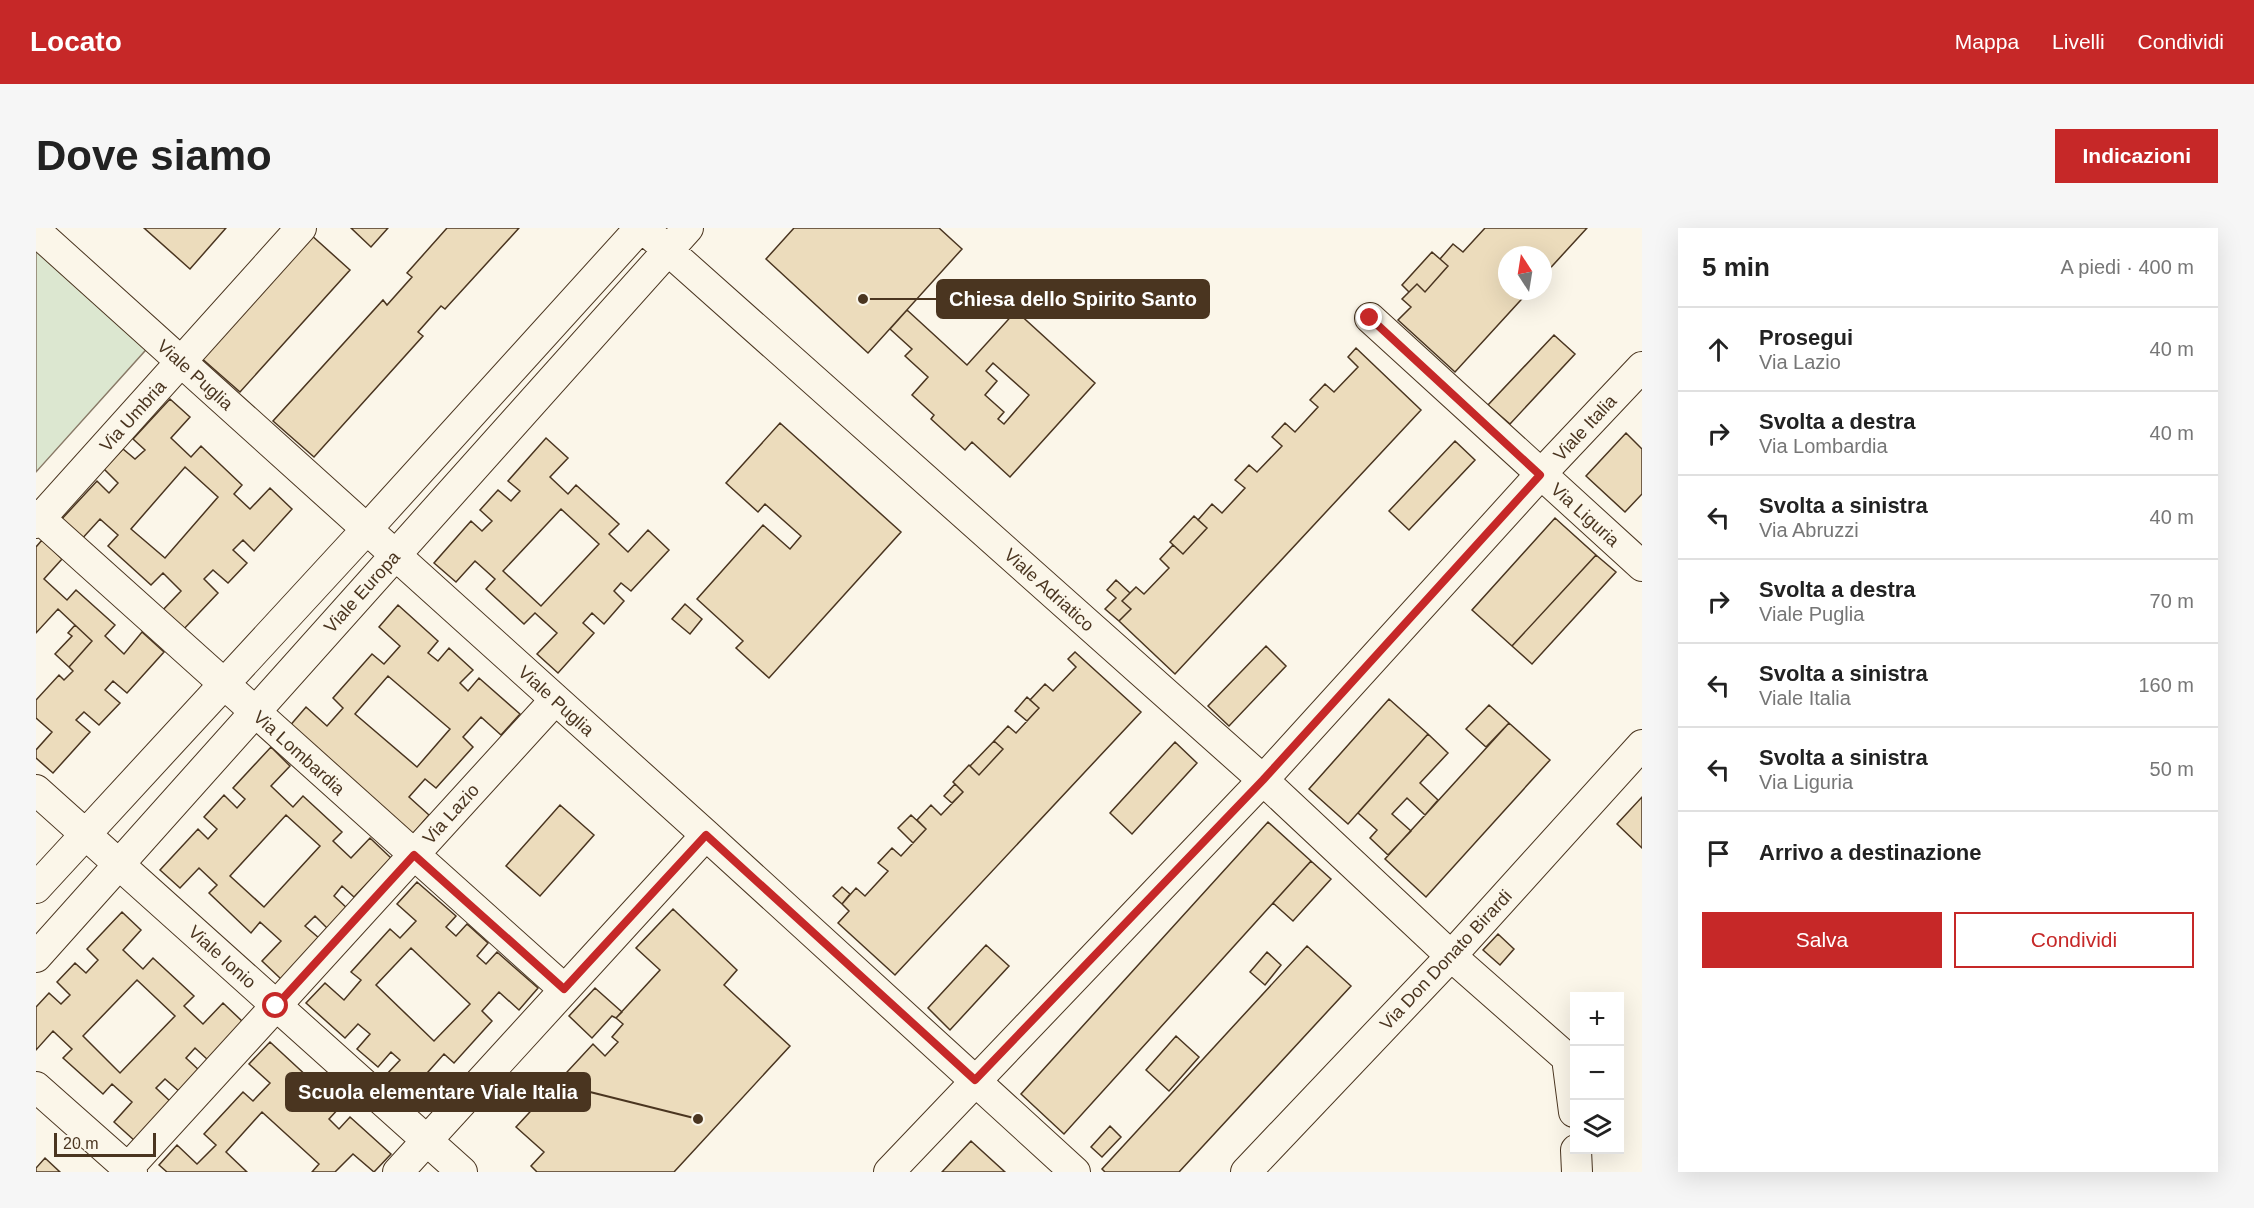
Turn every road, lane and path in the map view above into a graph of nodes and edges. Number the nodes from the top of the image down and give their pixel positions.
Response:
1 (301, 228) edge
2 (641, 228) edge
3 (688, 228) edge
4 (36, 231) edge
5 (668, 251) junction
6 (1370, 318) dead end
7 (181, 362) junction
8 (1642, 367) edge
9 (1540, 475) junction
10 (37, 519) edge
11 (366, 530) junction
12 (394, 556) junction
13 (1642, 566) edge
14 (224, 685) junction
15 (555, 700) junction
16 (255, 713) junction
17 (1642, 746) edge
18 (1263, 780) junction
19 (36, 790) edge
20 (86, 835) junction
21 (706, 835) junction
22 (414, 855) junction
23 (120, 865) junction
24 (36, 888) edge
25 (1451, 956) junction
26 (36, 957) edge
27 (564, 989) junction
28 (276, 1006) junction
29 (975, 1080) junction
30 (36, 1087) edge
31 (1573, 1100) edge
32 (426, 1140) junction
33 (1576, 1154) edge
34 (130, 1170) edge
35 (398, 1172) edge
36 (462, 1172) edge
37 (889, 1172) edge
38 (1075, 1172) edge
39 (1246, 1172) edge
40 (1577, 1172) edge

1 - 7 street, Via Umbria
2 - 5 street, Viale Adriatico
2 - 11 street
3 - 5 street, Viale Europa
4 - 7 street, Viale Puglia
5 - 12 street, Viale Europa
5 - 18 street, Viale Adriatico
6 - 9 street, Via Liguria
7 - 10 street, Via Umbria
7 - 11 street, Viale Puglia
8 - 9 street, Viale Italia
9 - 13 street, Via Liguria
9 - 18 street, Viale Italia
10 - 14 street, Via Lombardia
11 - 12 street, Viale Puglia
11 - 14 street
12 - 15 street, Viale Puglia
12 - 16 street, Viale Europa
14 - 16 street, Via Lombardia
14 - 20 street
15 - 21 street, Viale Puglia
15 - 22 street, Via Lazio
16 - 22 street, Via Lombardia
16 - 23 street, Viale Europa
17 - 25 street, Via Don Donato Birardi
18 - 25 street, Viale Adriatico
18 - 29 street, Viale Italia
19 - 20 street, Viale Ionio
20 - 23 street, Viale Ionio
20 - 24 street
21 - 27 street
21 - 29 street, Viale Puglia
22 - 27 street, Via Lombardia
22 - 28 street, Via Lazio
23 - 26 street, Viale Europa
23 - 28 street, Viale Ionio
25 - 31 street, Viale Adriatico
25 - 39 street, Via Don Donato Birardi
27 - 32 street
28 - 32 street, Viale Ionio
28 - 34 street, Via Lazio
29 - 37 street, Viale Italia
29 - 38 street, Viale Puglia
30 - 34 street
32 - 35 street
32 - 36 street, Viale Ionio
33 - 40 street

